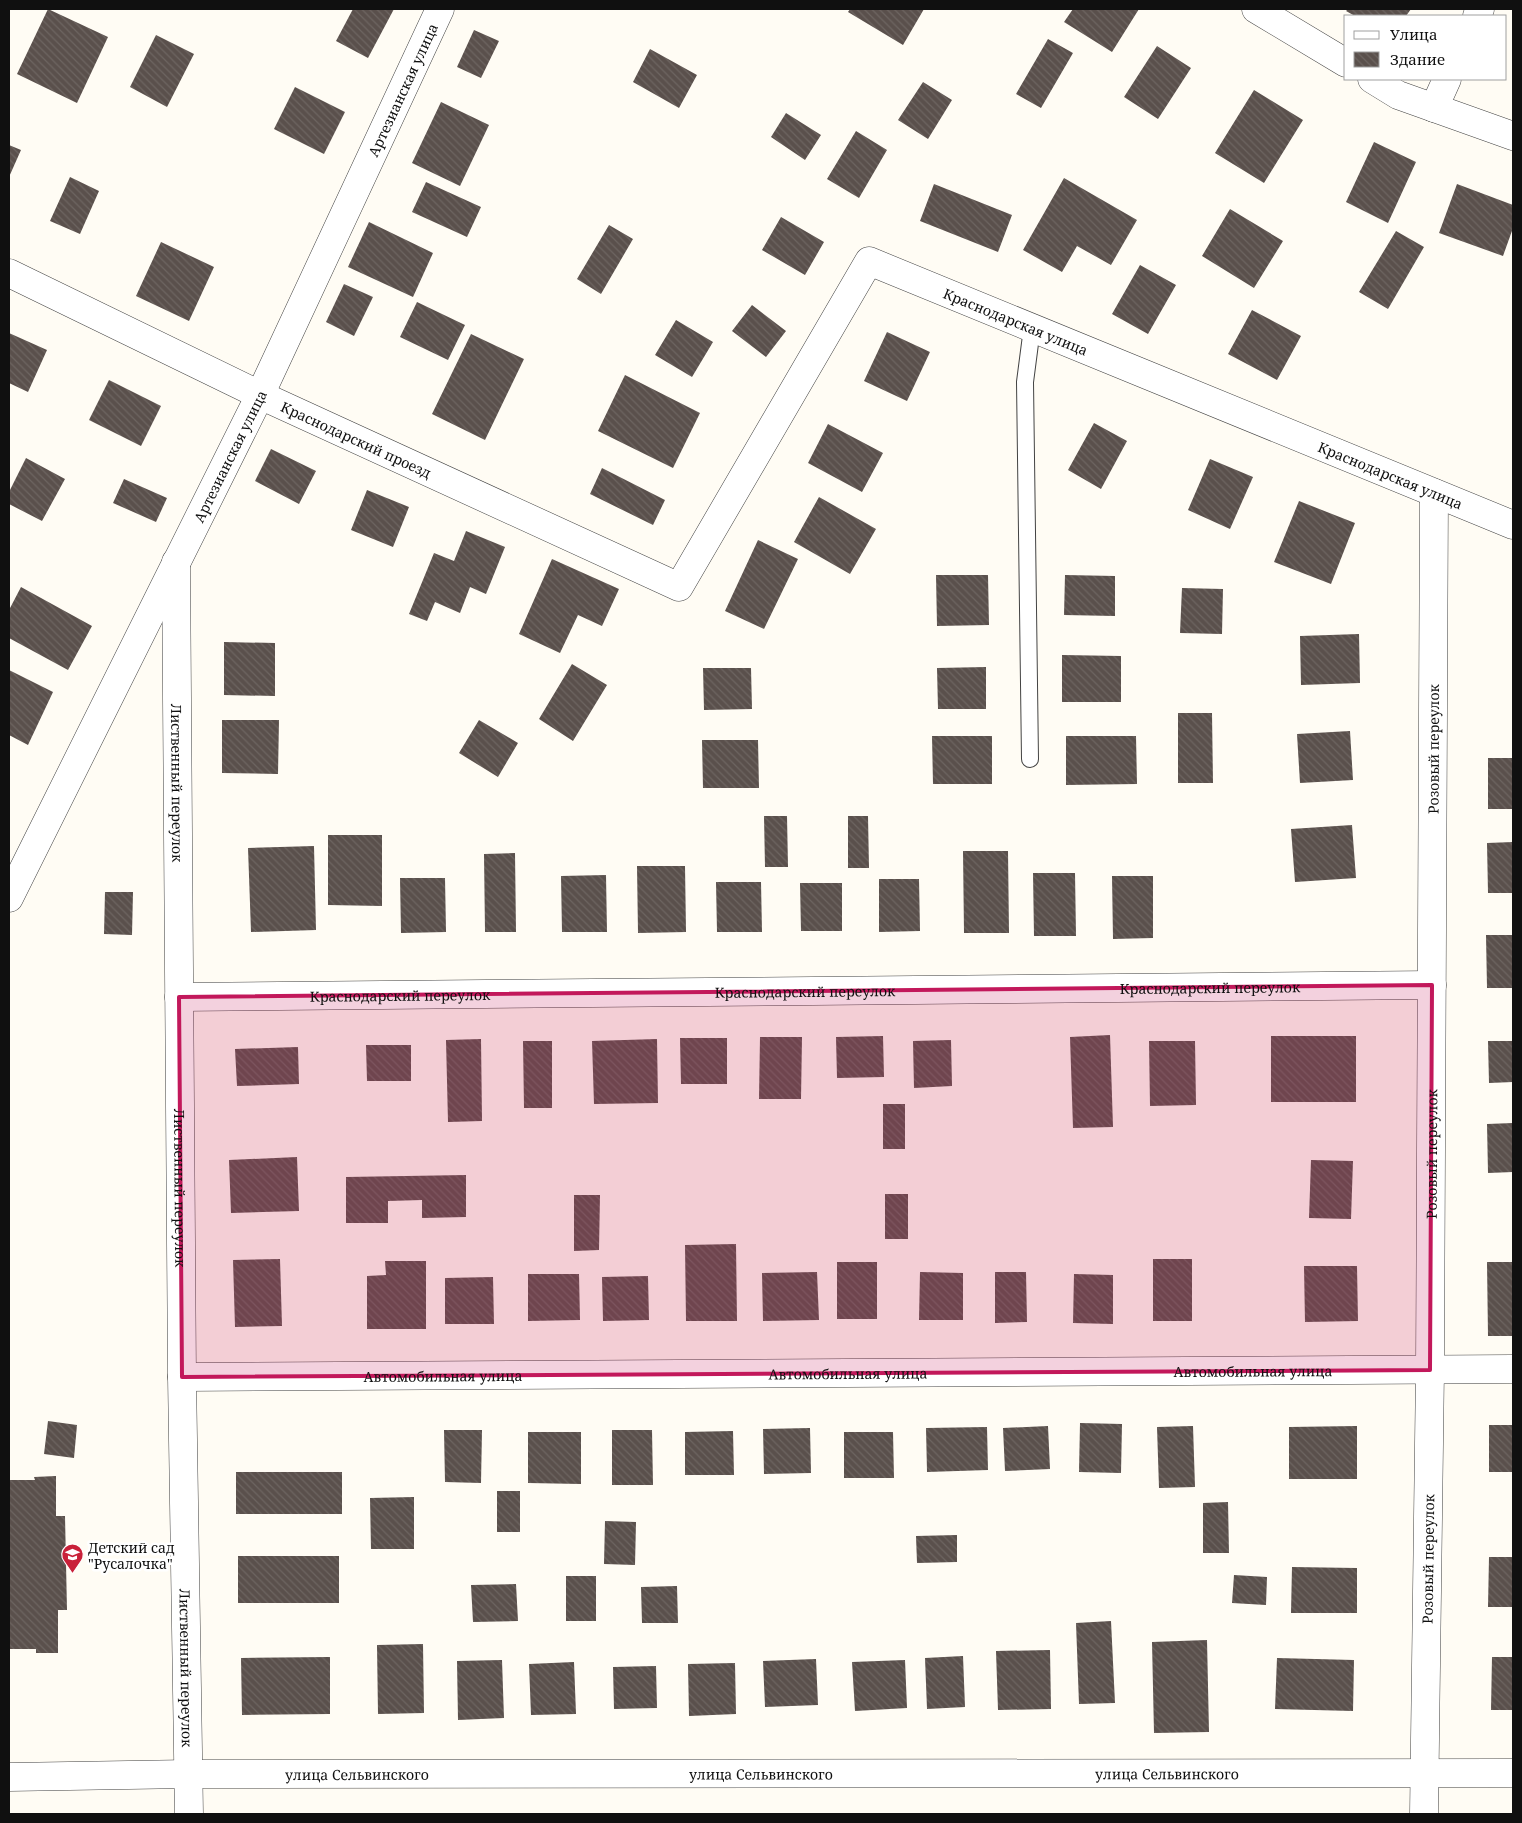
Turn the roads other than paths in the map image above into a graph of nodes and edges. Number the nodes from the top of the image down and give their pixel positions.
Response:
1 (440, 9) edge
2 (1256, 9) edge
3 (1344, 62) edge
4 (1374, 80) edge
5 (1448, 80) edge
6 (1434, 108) junction
7 (1513, 136) edge
8 (9, 273) edge
9 (1032, 328) junction
10 (260, 394) junction
11 (1434, 493) junction
12 (1513, 525) edge
13 (176, 562) junction
14 (679, 587) joint
15 (1030, 759) dead end
16 (9, 898) edge
17 (1432, 985) junction
18 (179, 997) junction
19 (1513, 1369) edge
20 (1430, 1370) junction
21 (182, 1377) junction
22 (1424, 1773) junction
23 (1513, 1773) edge
24 (188, 1774) junction
25 (9, 1777) edge
26 (189, 1814) edge
27 (1424, 1814) edge

1 - 10 street, Артезианская улица
2 - 3 street
4 - 6 street
5 - 6 street
6 - 7 street
8 - 10 street, Краснодарский проезд
9 - 11 street, Краснодарская улица
9 - 14 street, Краснодарская улица
9 - 15 lane
10 - 13 street, Артезианская улица
10 - 14 street, Краснодарский проезд
11 - 12 street, Краснодарская улица
11 - 17 street, Розовый переулок
13 - 16 street, Артезианская улица
13 - 18 street, Лиственный переулок
17 - 18 street, Краснодарский переулок
17 - 20 street, Розовый переулок
18 - 21 street, Лиственный переулок
19 - 20 street, Автомобильная улица
20 - 21 street, Автомобильная улица
20 - 22 street, Розовый переулок
21 - 24 street, Лиственный переулок
22 - 23 street, улица Сельвинского
22 - 24 street, улица Сельвинского
22 - 27 street, Розовый переулок
24 - 25 street, улица Сельвинского
24 - 26 street, Лиственный переулок

